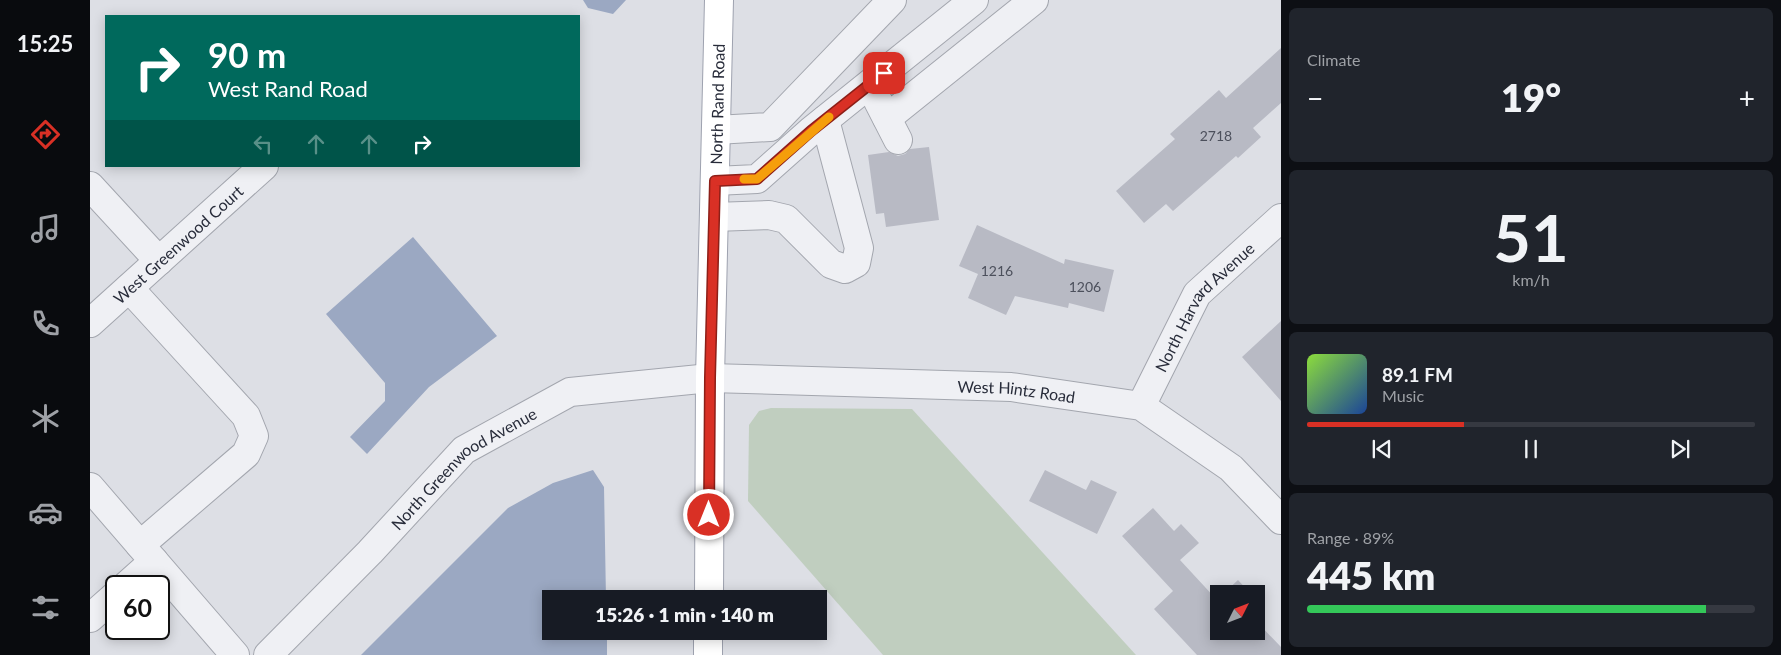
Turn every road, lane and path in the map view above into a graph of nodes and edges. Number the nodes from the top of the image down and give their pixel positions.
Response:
1 (719, 0) edge
2 (892, 0) edge
3 (974, 0) edge
4 (1034, 0) edge
5 (869, 85) junction
6 (825, 120) junction
7 (716, 130) junction
8 (263, 167) edge
9 (715, 181) junction
10 (90, 186) edge
11 (714, 217) junction
12 (1281, 218) edge
13 (159, 261) junction
14 (129, 288) junction
15 (90, 323) edge
16 (710, 378) junction
17 (1140, 406) junction
18 (90, 487) edge
19 (1281, 520) edge
20 (147, 553) junction
21 (133, 575) edge
22 (708, 590) edge
23 (105, 605) edge
24 (90, 618) edge
25 (708, 640) edge
26 (235, 655) edge
27 (268, 655) edge
28 (708, 655) edge

1 - 7 main road, North Rand Road
2 - 7 street
3 - 5 street
4 - 5 street
5 - 6 street
6 - 9 street
6 - 11 street
7 - 9 main road, North Rand Road
8 - 13 street, West Greenwood Court
9 - 11 main road, North Rand Road
10 - 13 street
11 - 16 main road, North Rand Road
12 - 17 street, North Harvard Avenue
13 - 14 street, West Greenwood Court
14 - 15 street, West Greenwood Court
14 - 20 street
16 - 17 street, West Hintz Road
16 - 22 main road, North Rand Road
16 - 27 street, North Greenwood Avenue
17 - 19 street, West Hintz Road
18 - 20 street
20 - 21 street
20 - 26 street
23 - 24 street
25 - 28 main road

